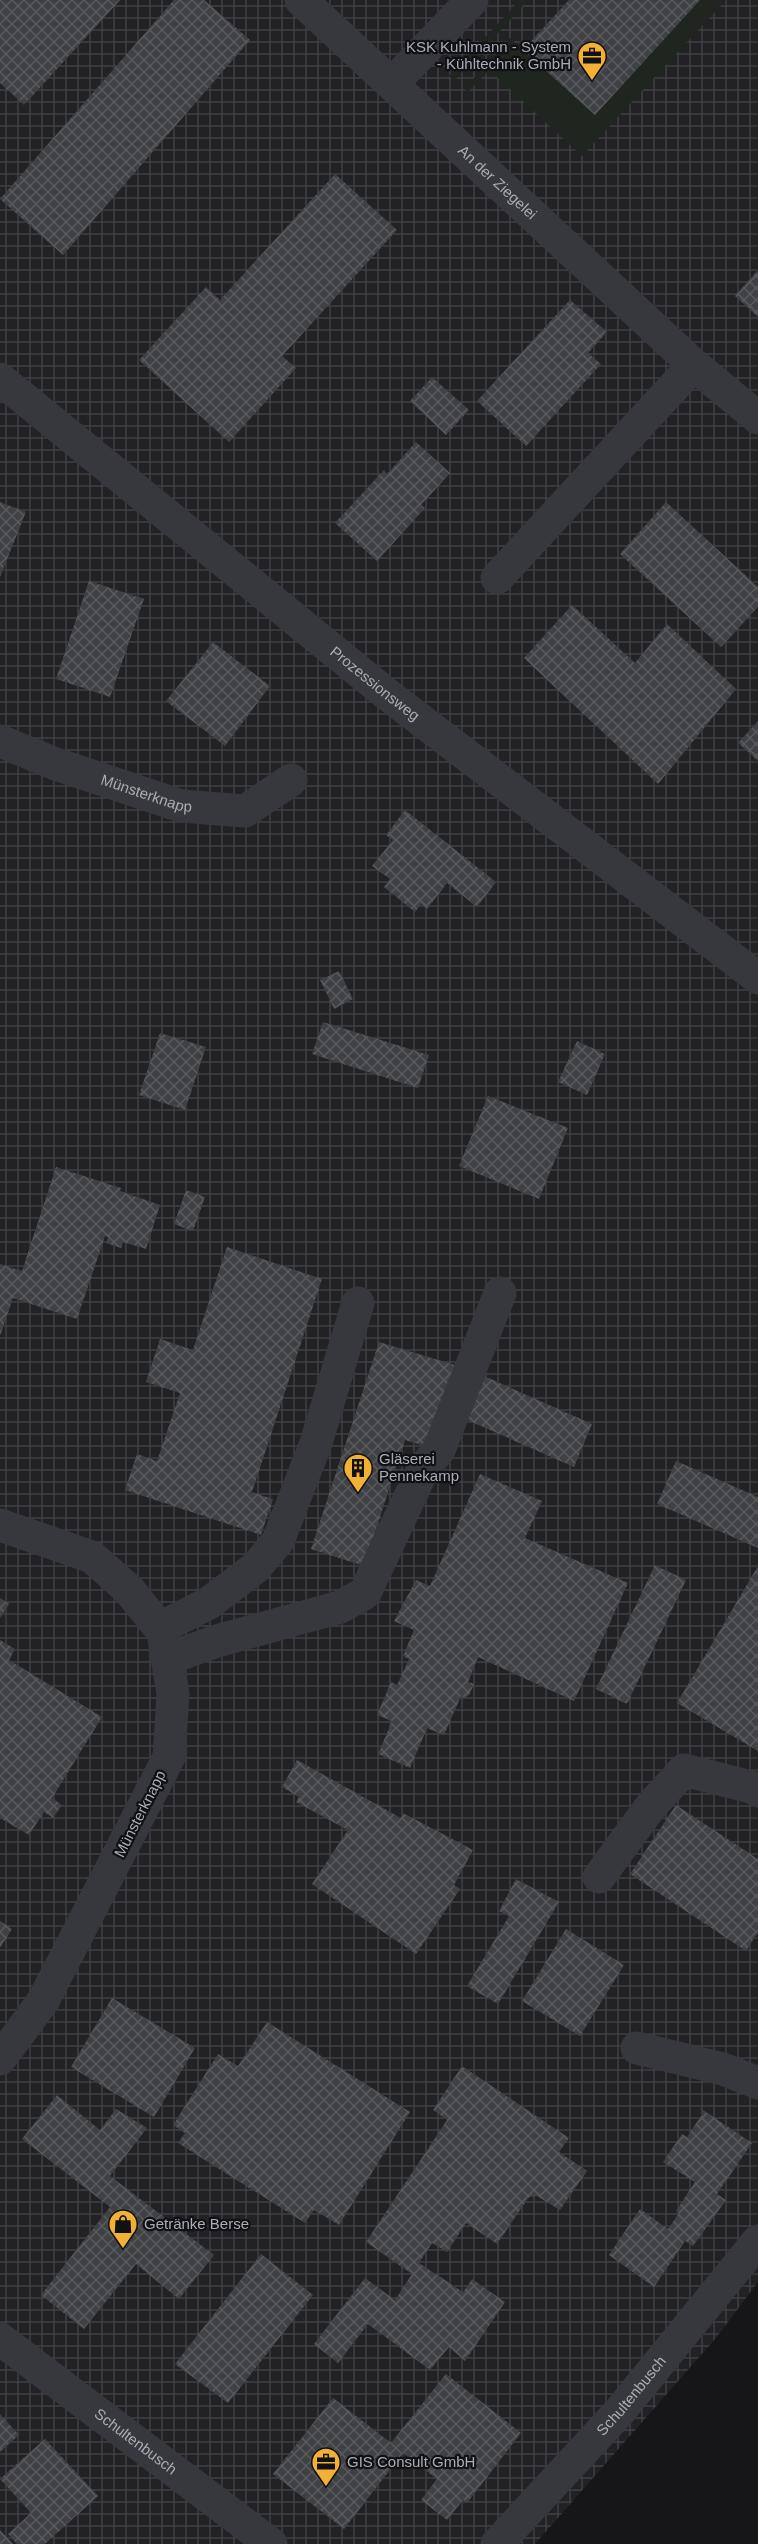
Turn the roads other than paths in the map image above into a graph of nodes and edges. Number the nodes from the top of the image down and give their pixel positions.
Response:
1 (301, 0) edge
2 (472, 0) edge
3 (392, 84) junction
4 (694, 365) junction
5 (0, 379) edge
6 (758, 418) edge
7 (497, 578) dead end
8 (0, 741) edge
9 (291, 780) dead end
10 (758, 978) edge
11 (500, 1293) dead end
12 (357, 1303) dead end
13 (0, 1525) edge
14 (164, 1644) junction
15 (758, 1791) edge
16 (599, 1877) dead end
17 (637, 2048) dead end
18 (0, 2060) edge
19 (758, 2083) edge
20 (758, 2241) edge
21 (0, 2339) edge
22 (271, 2544) edge
23 (497, 2544) edge

1 - 3 street, An der Ziegelei
2 - 3 street
3 - 4 street, An der Ziegelei
4 - 6 street, An der Ziegelei
4 - 7 street
5 - 10 street, Prozessionsweg
8 - 9 street, Münsterknapp
11 - 14 street
12 - 14 street
13 - 14 street, Münsterknapp
14 - 18 street, Münsterknapp
15 - 16 street
17 - 19 street
20 - 23 street, Schultenbusch
21 - 22 street, Schultenbusch

